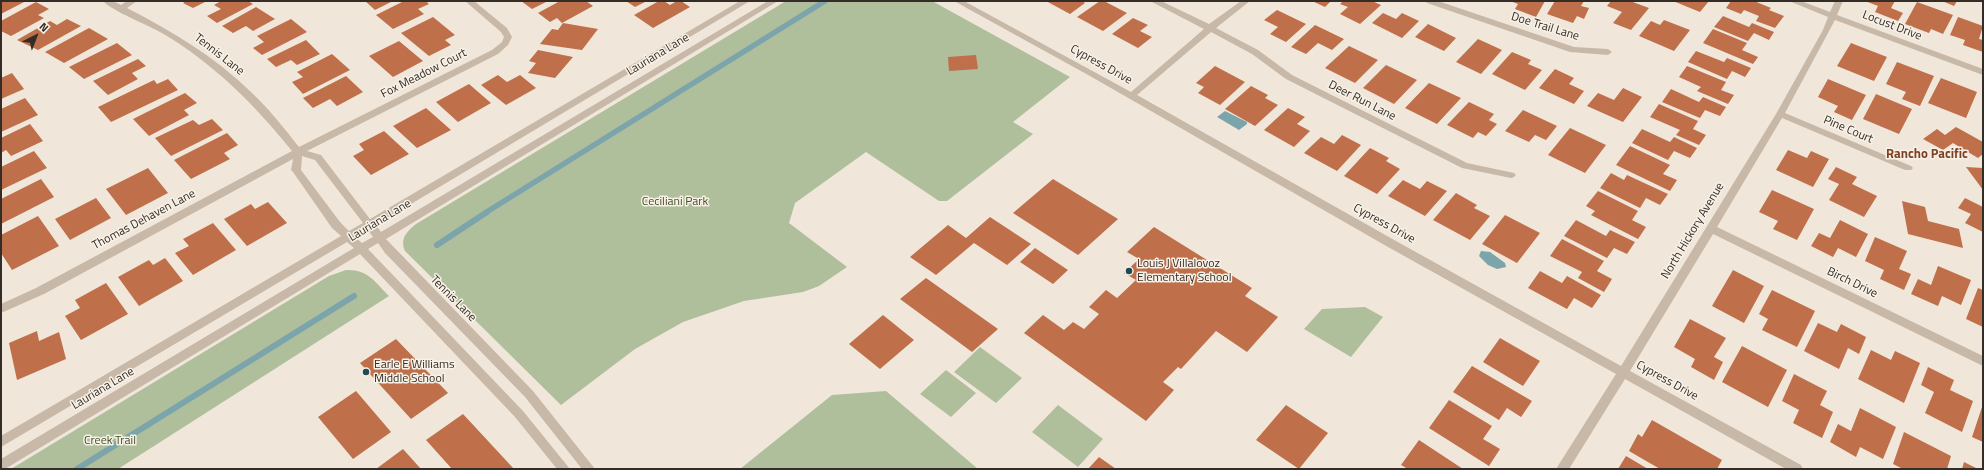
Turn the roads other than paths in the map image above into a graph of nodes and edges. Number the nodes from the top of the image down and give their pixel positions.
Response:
1 (107, 1) edge
2 (133, 1) edge
3 (470, 1) edge
4 (746, 1) edge
5 (774, 1) edge
6 (958, 1) edge
7 (1154, 1) edge
8 (1246, 1) edge
9 (1430, 1) edge
10 (1793, 1) edge
11 (1839, 1) edge
12 (122, 8) junction
13 (1832, 16) junction
14 (1210, 28) junction
15 (1608, 52) dead end
16 (1983, 72) edge
17 (1131, 96) junction
18 (1780, 114) junction
19 (298, 152) junction
20 (1908, 168) dead end
21 (1511, 175) dead end
22 (368, 223) junction
23 (1710, 228) junction
24 (347, 236) junction
25 (379, 237) junction
26 (360, 248) junction
27 (1, 309) edge
28 (1983, 361) edge
29 (1624, 372) junction
30 (1, 442) edge
31 (1, 465) edge
32 (564, 469) edge
33 (589, 469) edge
34 (1562, 469) edge
35 (1797, 469) edge

1 - 12 street, Tennis Lane
2 - 12 street
3 - 19 street, Fox Meadow Court
4 - 22 street, Lauriana Lane
5 - 25 street, Lauriana Lane
6 - 17 street, Cypress Drive
7 - 14 street, Deer Run Lane
8 - 14 street
9 - 15 street, Doe Trail Lane
10 - 13 street, Locust Drive
11 - 13 street, North Hickory Avenue
12 - 19 street, Tennis Lane
13 - 16 street, Locust Drive
13 - 18 street, North Hickory Avenue
14 - 17 street
14 - 21 street, Deer Run Lane
17 - 29 street, Cypress Drive
18 - 20 street, Pine Court
18 - 23 street, North Hickory Avenue
19 - 22 street, Tennis Lane
19 - 24 street
19 - 27 street, Thomas Dehaven Lane
22 - 24 street, Lauriana Lane
22 - 25 street, Tennis Lane
23 - 28 street, Birch Drive
23 - 29 street, North Hickory Avenue
24 - 26 street
24 - 30 street, Lauriana Lane
25 - 26 street, Lauriana Lane
25 - 33 street, Tennis Lane
26 - 31 street, Lauriana Lane
26 - 32 street
29 - 34 street, North Hickory Avenue
29 - 35 street, Cypress Drive

